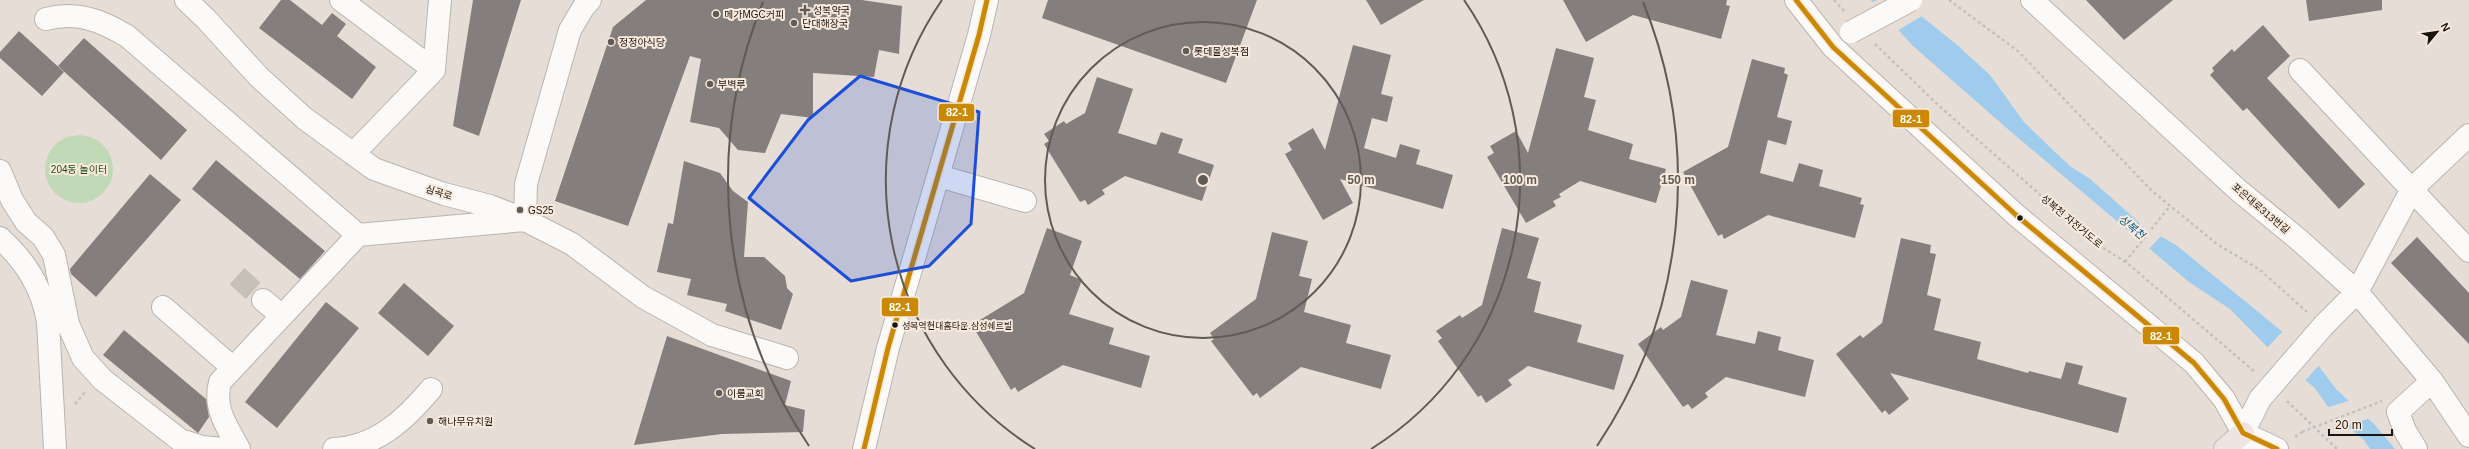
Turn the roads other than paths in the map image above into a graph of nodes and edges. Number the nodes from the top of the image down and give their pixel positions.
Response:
1 (186, 0) edge
2 (341, 0) edge
3 (440, 0) edge
4 (590, 0) edge
5 (987, 0) edge
6 (1796, 0) edge
7 (1911, 0) edge
8 (2032, 0) edge
9 (46, 19) dead end
10 (1833, 48) junction
11 (434, 70) junction
12 (2300, 70) dead end
13 (2469, 134) edge
14 (353, 154) junction
15 (0, 171) edge
16 (939, 176) junction
17 (2412, 189) junction
18 (1025, 201) dead end
19 (525, 220) junction
20 (358, 235) junction
21 (0, 238) edge
22 (2469, 251) edge
23 (2357, 292) junction
24 (263, 300) tunnel mouth
25 (163, 307) dead end
26 (282, 316) junction
27 (787, 358) dead end
28 (233, 368) junction
29 (2432, 381) junction
30 (431, 389) dead end
31 (2469, 436) edge
32 (2244, 441) edge
33 (55, 449) edge
34 (223, 449) edge
35 (239, 449) edge
36 (334, 449) edge
37 (864, 449) edge
38 (2225, 449) edge
39 (2277, 449) edge
40 (2416, 449) edge

1 - 14 street, 심곡로
2 - 11 street
3 - 11 street
4 - 19 street
5 - 16 street
6 - 10 street
7 - 10 street, bridge
8 - 23 street, 포은대로313번길
9 - 20 street
10 - 32 street
11 - 14 street
12 - 17 street
13 - 17 street
14 - 19 street, 심곡로
15 - 34 street
16 - 18 street
16 - 37 street
17 - 22 street
17 - 23 street
19 - 20 street
19 - 27 street, 심곡로
20 - 26 street
21 - 33 street
23 - 29 street, 포은대로313번길
23 - 32 street, bridge
24 - 26 street
25 - 28 street
26 - 28 street
28 - 35 street
29 - 31 street, 포은대로313번길
29 - 40 street
30 - 36 street
32 - 38 main road
32 - 39 street

